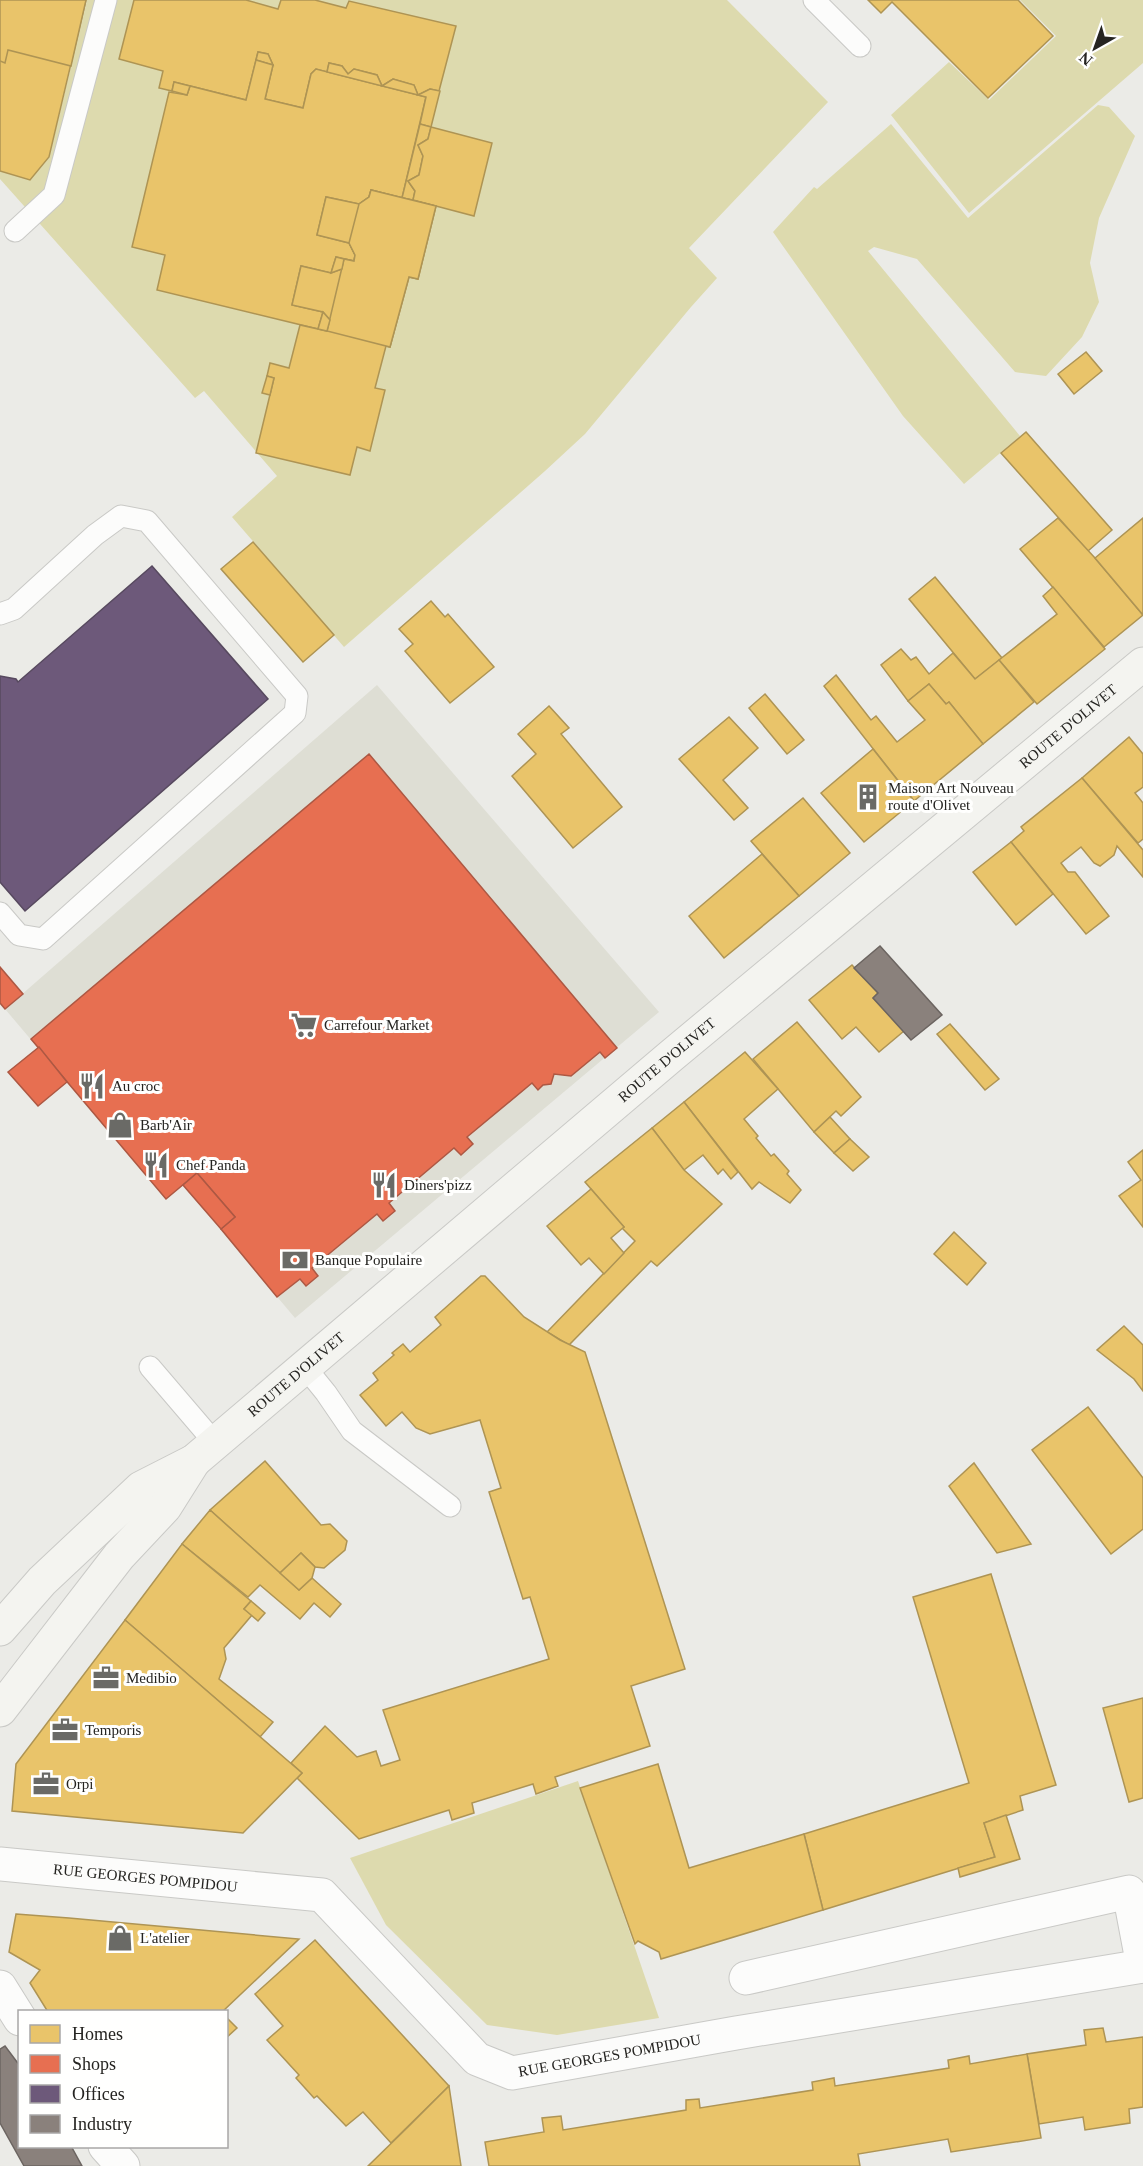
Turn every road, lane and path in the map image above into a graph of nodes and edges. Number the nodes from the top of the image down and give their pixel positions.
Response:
1 (106, 0) edge
2 (814, 0) edge
3 (860, 46) dead end
4 (15, 231) dead end
5 (0, 614) edge
6 (1143, 664) edge
7 (0, 913) edge
8 (305, 1366) junction
9 (150, 1367) dead end
10 (204, 1452) junction
11 (450, 1506) dead end
12 (0, 1629) edge
13 (0, 1710) edge
14 (0, 1864) edge
15 (1143, 1966) edge
16 (746, 1978) dead end
17 (0, 1987) edge
18 (18, 2016) edge
19 (107, 2148) edge
20 (123, 2166) edge

1 - 4 lane
2 - 3 lane
5 - 7 lane
6 - 8 main road, ROUTE D'OLIVET
8 - 10 main road, ROUTE D'OLIVET
8 - 11 lane
9 - 10 lane
10 - 12 main road, ROUTE D'OLIVET
10 - 13 main road, ROUTE D'OLIVET
14 - 15 street, RUE GEORGES POMPIDOU
15 - 16 street, RUE GEORGES POMPIDOU
17 - 18 street
19 - 20 street

